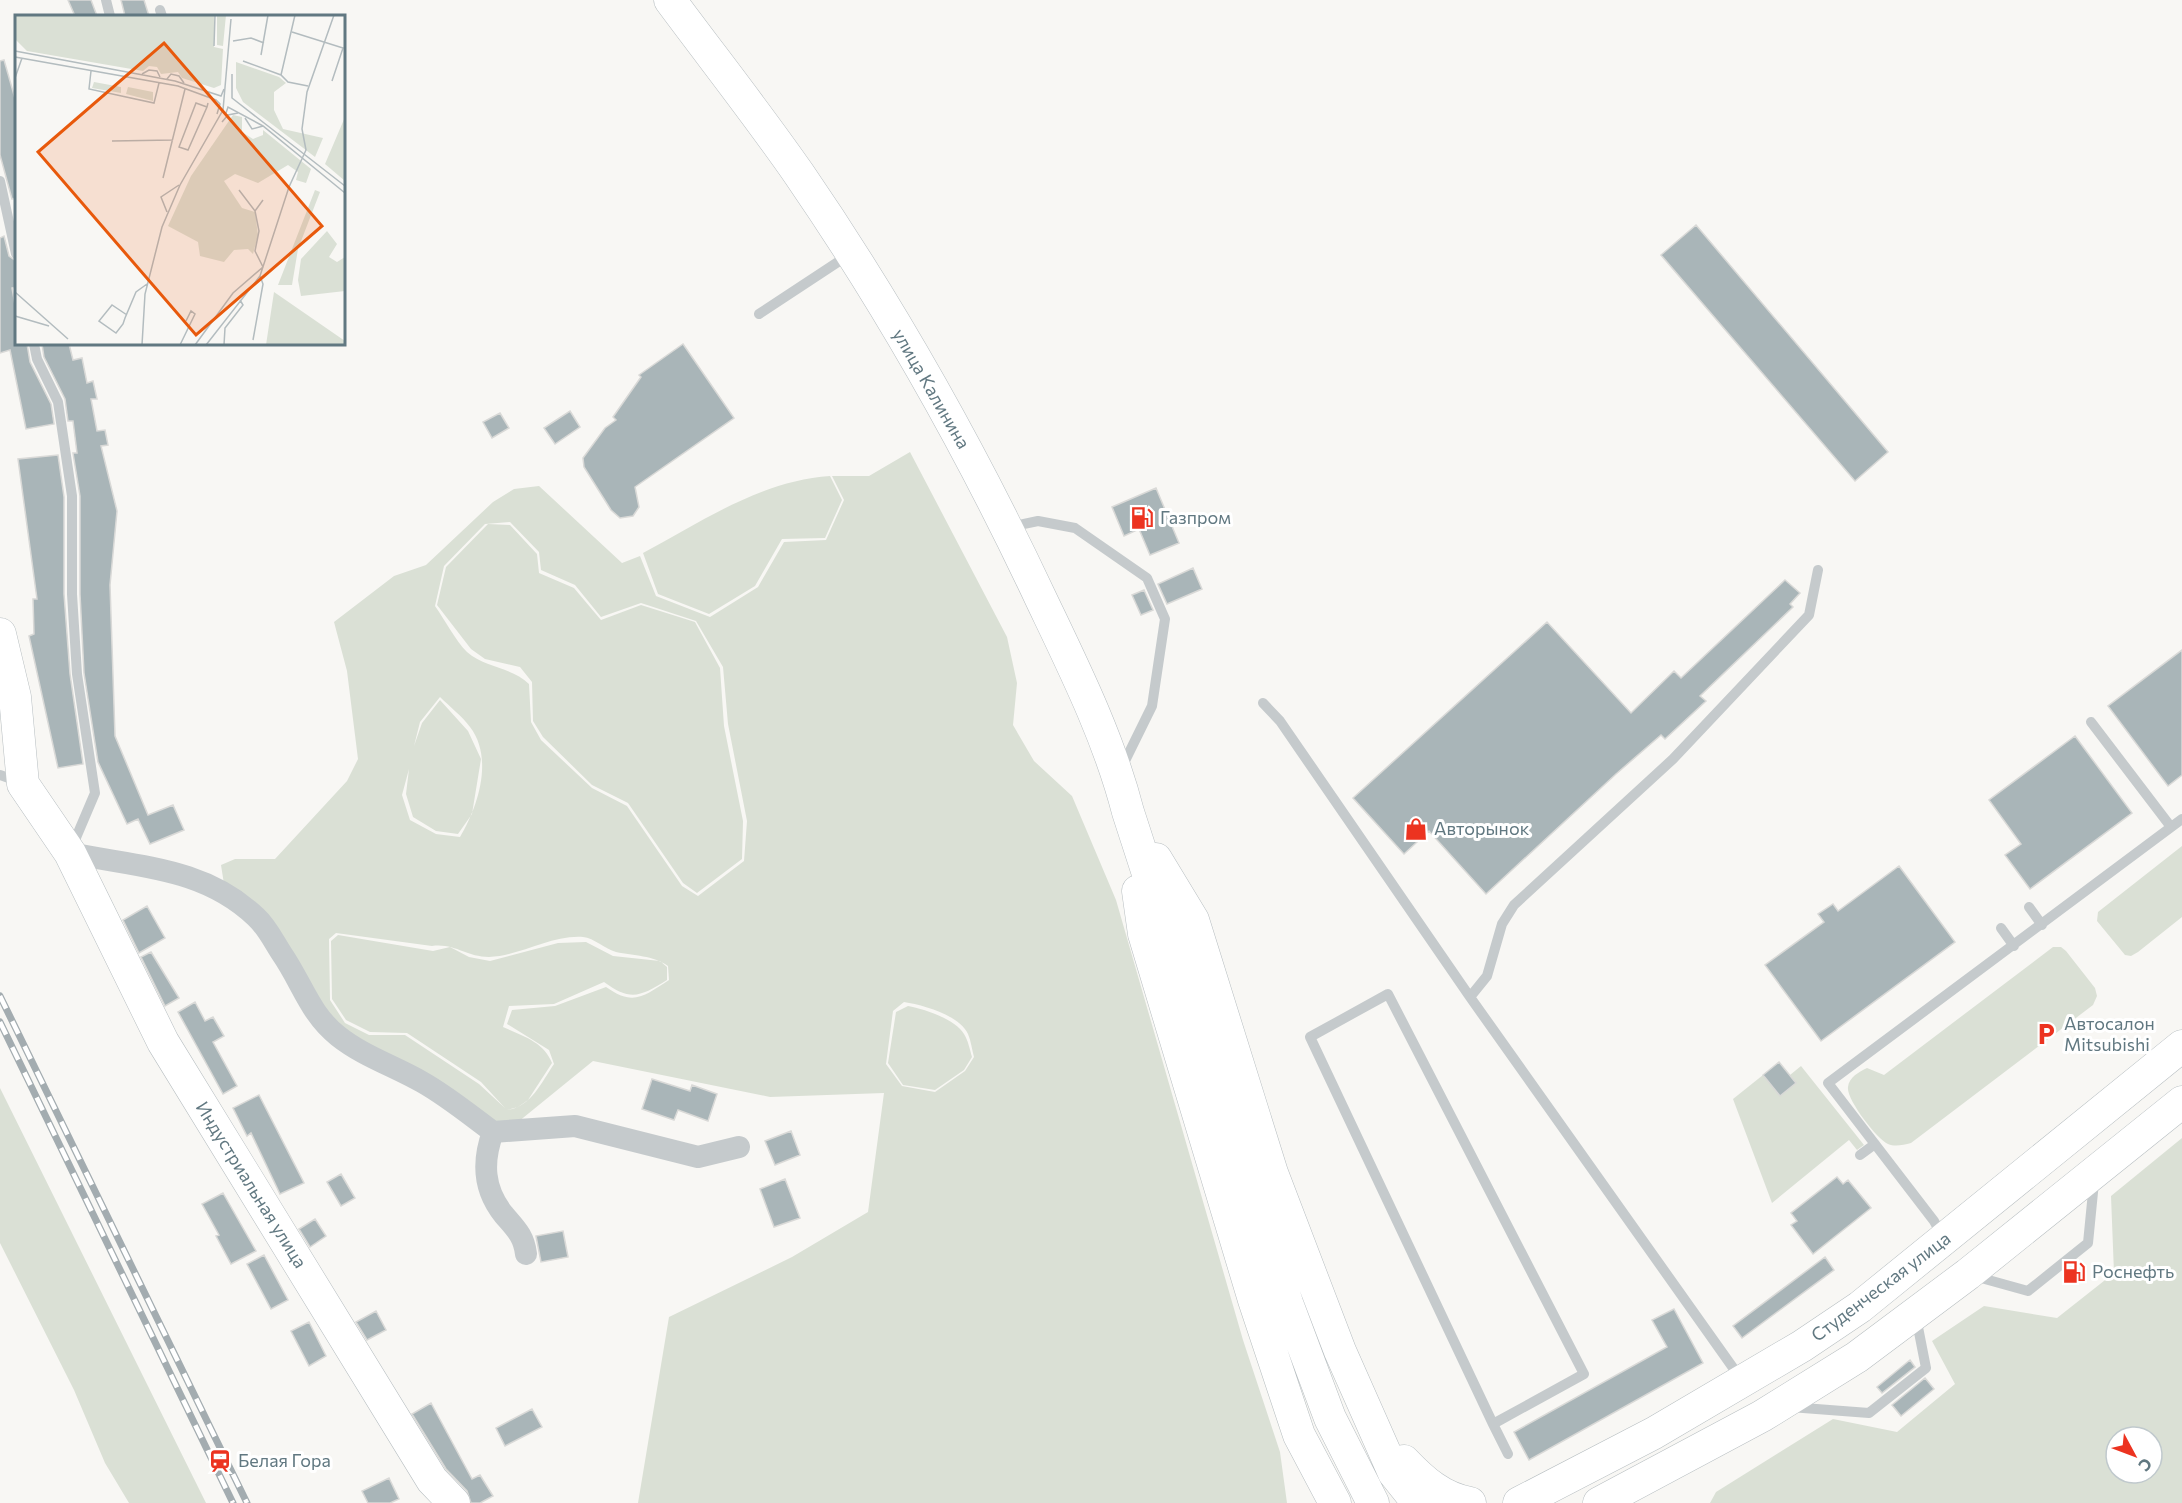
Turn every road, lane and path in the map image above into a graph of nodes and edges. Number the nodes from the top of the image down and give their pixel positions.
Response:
1 (106, 0) edge
2 (670, 0) edge
3 (110, 15) edge
4 (0, 181) edge
5 (15, 249) edge
6 (850, 254) junction
7 (759, 314) dead end
8 (34, 345) edge
9 (1007, 528) junction
10 (1818, 570) dead end
11 (0, 634) edge
12 (1263, 703) dead end
13 (2091, 722) dead end
14 (1118, 775) junction
15 (11, 779) edge
16 (1128, 812) junction
17 (2182, 819) edge
18 (2171, 827) junction
19 (70, 853) junction
20 (2028, 907) dead end
21 (2042, 925) junction
22 (2001, 928) dead end
23 (2014, 946) junction
24 (1470, 997) junction
25 (2182, 1046) edge
26 (2182, 1102) edge
27 (493, 1132) junction
28 (1875, 1144) junction
29 (739, 1147) dead end
30 (1860, 1155) dead end
31 (2095, 1172) junction
32 (1944, 1240) junction
33 (526, 1254) dead end
34 (1968, 1274) junction
35 (1915, 1314) junction
36 (1340, 1351) junction
37 (1743, 1382) junction
38 (1770, 1411) junction
39 (1493, 1424) junction
40 (1299, 1435) junction
41 (1508, 1454) dead end
42 (1558, 1480) junction
43 (454, 1503) edge
44 (1312, 1503) edge
45 (1335, 1503) edge
46 (1373, 1503) edge
47 (1418, 1503) edge
48 (1470, 1503) edge
49 (1489, 1503) edge
50 (1519, 1503) edge
51 (1599, 1503) edge

1 - 3 lane
2 - 6 main road, улица Калинина
4 - 5 lane
6 - 7 lane
6 - 9 main road, улица Калинина
8 - 19 lane
9 - 14 main road, улица Калинина
9 - 14 lane
10 - 24 lane
11 - 15 main road, Индустриальная улица
12 - 24 lane
13 - 18 lane
14 - 16 main road, улица Калинина
15 - 19 main road, Индустриальная улица
16 - 36 main road
16 - 40 main road
16 - 46 main road
17 - 18 lane
18 - 21 lane
19 - 27 street
19 - 43 main road, Индустриальная улица
20 - 21 lane
21 - 23 lane
22 - 23 lane
23 - 28 lane
24 - 37 lane
25 - 32 main road, Студенческая улица
26 - 31 main road
27 - 29 street
27 - 33 street
28 - 30 lane
28 - 32 lane
31 - 34 main road
31 - 34 lane
32 - 37 main road, Студенческая улица
34 - 35 main road
35 - 38 main road
35 - 38 lane
36 - 47 main road
36 - 48 main road
37 - 38 main road
37 - 42 main road, Студенческая улица
38 - 51 main road
39 - 39 lane
39 - 41 lane
40 - 44 main road
40 - 45 main road
42 - 49 main road
42 - 50 main road, Студенческая улица

